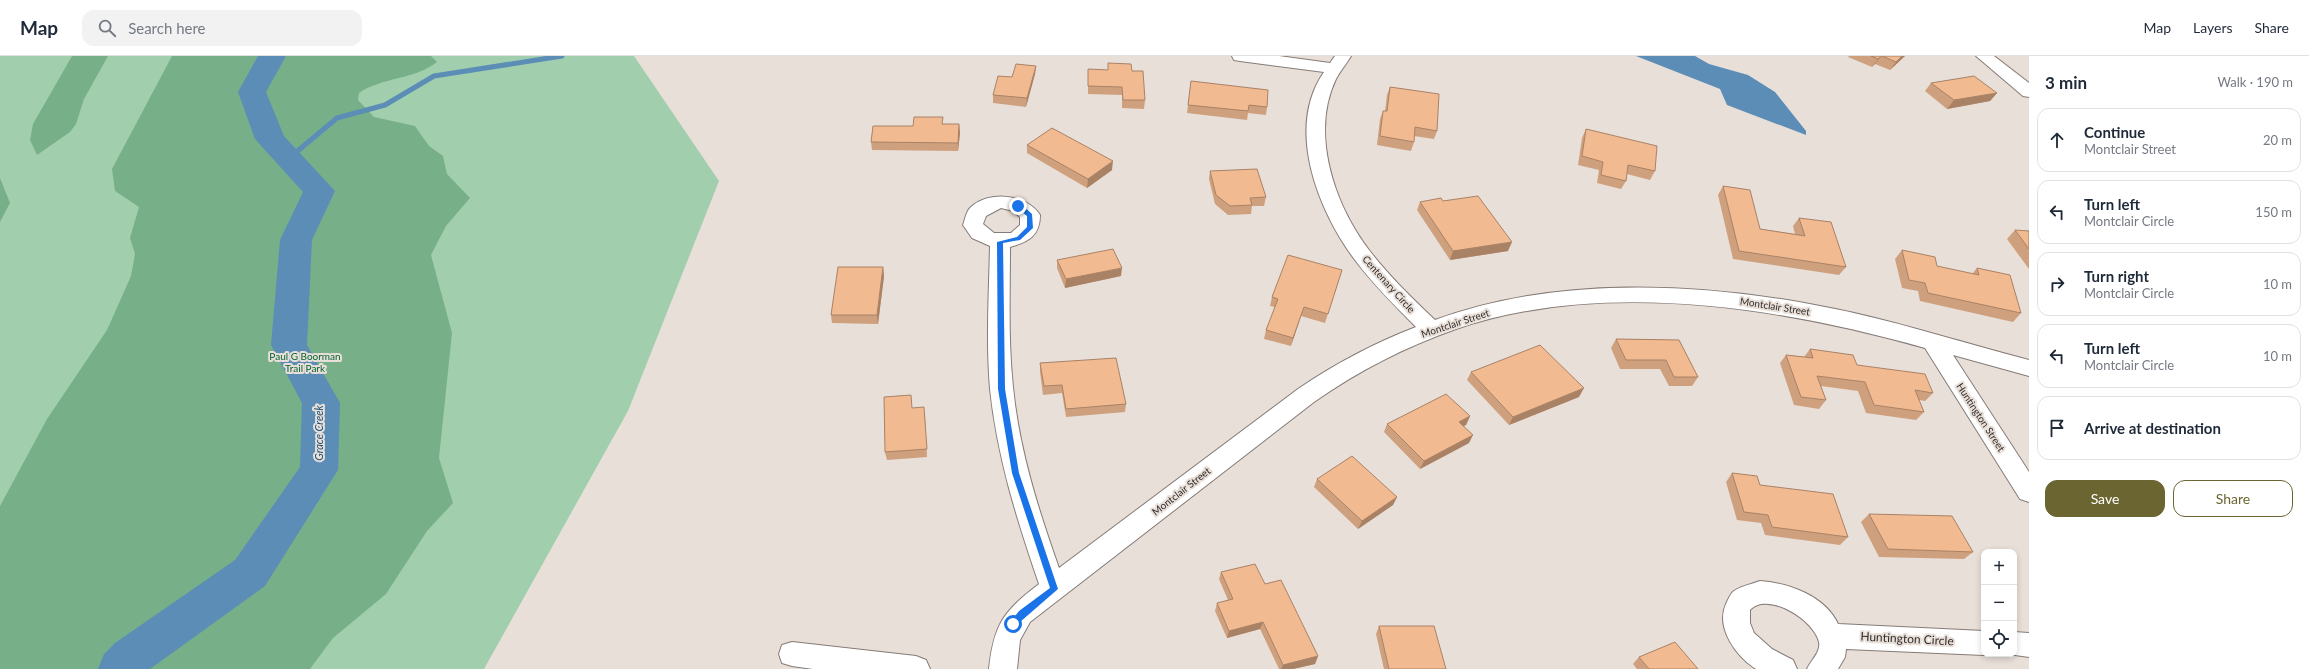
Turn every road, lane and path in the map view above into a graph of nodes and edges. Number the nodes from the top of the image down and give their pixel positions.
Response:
1 (1240, 56) edge
2 (1984, 56) edge
3 (1338, 62) edge
4 (2029, 92) edge
5 (1000, 242) dead end
6 (1432, 330) junction
7 (1933, 342) junction
8 (2029, 368) edge
9 (2029, 492) edge
10 (1054, 589) junction
11 (1830, 636) junction
12 (1981, 643) edge
13 (2017, 644) edge
14 (2029, 645) edge
15 (792, 654) dead end
16 (916, 669) edge
17 (1003, 669) edge
18 (1783, 669) edge
19 (1821, 669) edge

1 - 3 street
2 - 4 street
3 - 6 street, Centenary Circle
5 - 10 street
6 - 7 street, Montclair Street
6 - 10 street, Montclair Street
7 - 8 street, Montclair Street
7 - 9 street, Huntington Street
10 - 17 street, Montclair Street
11 - 12 street, Huntington Circle
11 - 18 street
11 - 19 street
13 - 14 street
15 - 16 street

